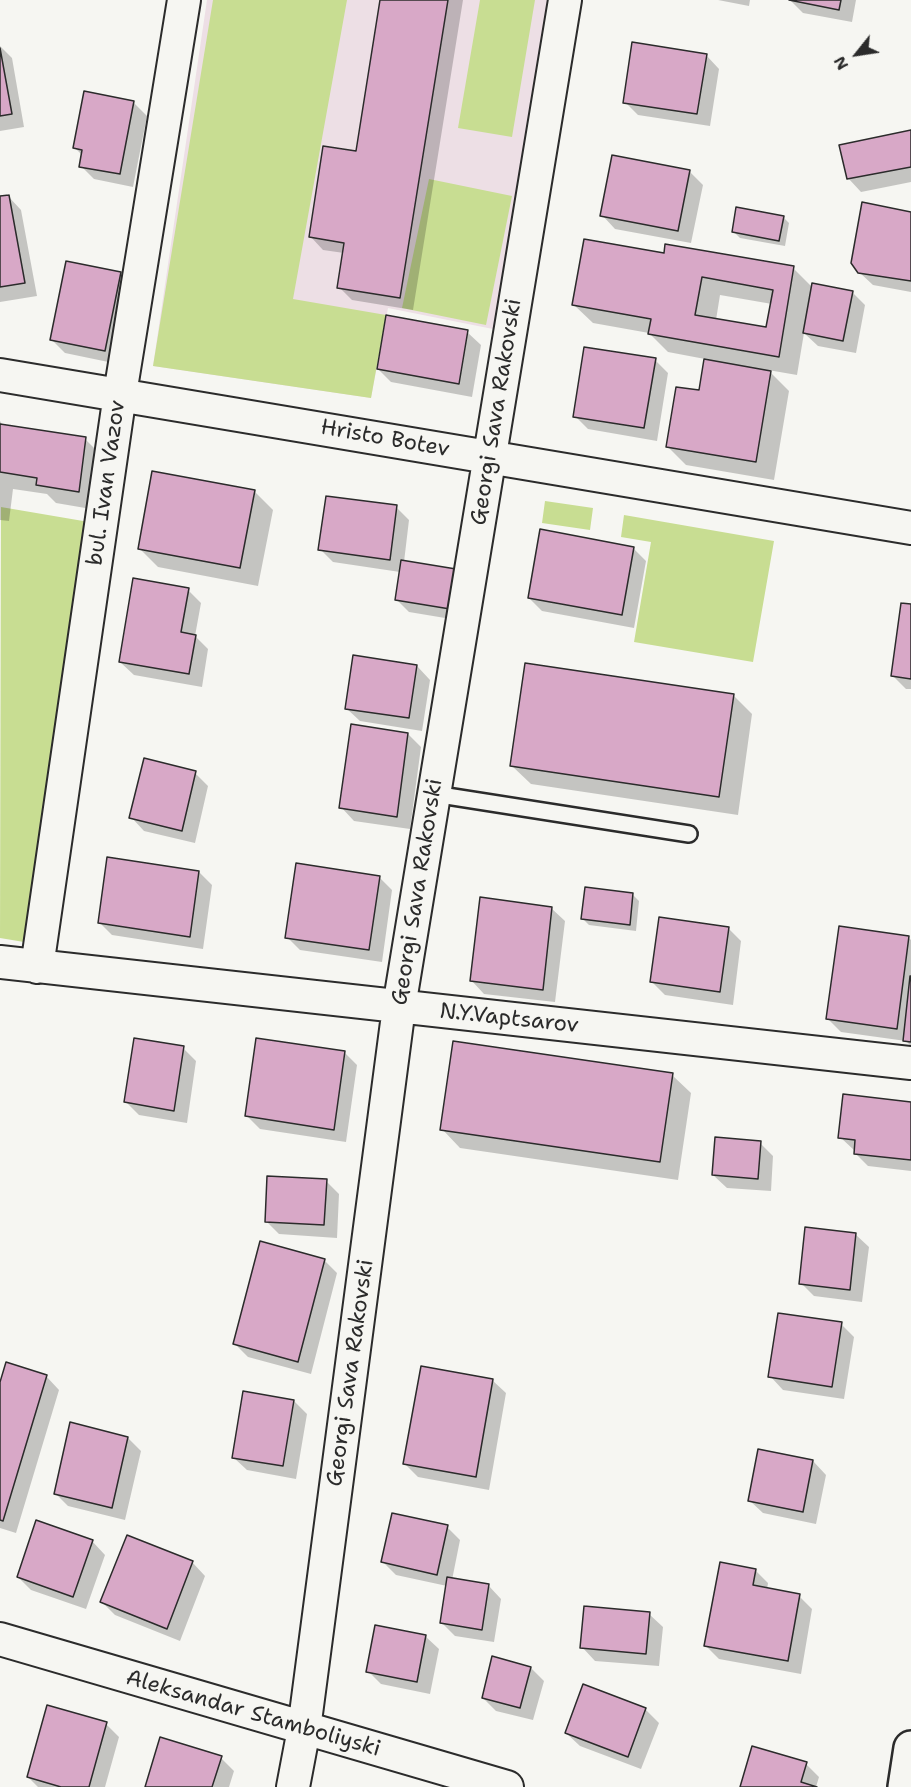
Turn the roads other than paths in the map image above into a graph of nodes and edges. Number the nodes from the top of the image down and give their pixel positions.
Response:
1 (184, 0) edge
2 (565, 0) edge
3 (0, 375) edge
4 (120, 394) junction
5 (490, 457) junction
6 (911, 528) edge
7 (434, 794) junction
8 (689, 834) dead end
9 (0, 962) edge
10 (37, 967) junction
11 (399, 1007) junction
12 (911, 1063) edge
13 (0, 1639) edge
14 (304, 1729) junction
15 (911, 1748) edge
16 (293, 1787) edge
17 (507, 1787) edge
18 (905, 1787) edge

1 - 4 street, bul. Ivan Vazov
2 - 5 street, Georgi Sava Rakovski
3 - 4 street, Hristo Botev
4 - 5 street, Hristo Botev
4 - 10 street, bul. Ivan Vazov
5 - 6 street, Hristo Botev
5 - 7 street, Georgi Sava Rakovski
7 - 8 lane
7 - 11 street, Georgi Sava Rakovski
9 - 10 street, N.Y.Vaptsarov
10 - 11 street, N.Y.Vaptsarov
11 - 12 street, N.Y.Vaptsarov
11 - 14 street, Georgi Sava Rakovski
13 - 14 street, Aleksandar Stamboliyski
14 - 16 street, Georgi Sava Rakovski
14 - 17 street, Aleksandar Stamboliyski
15 - 18 street

